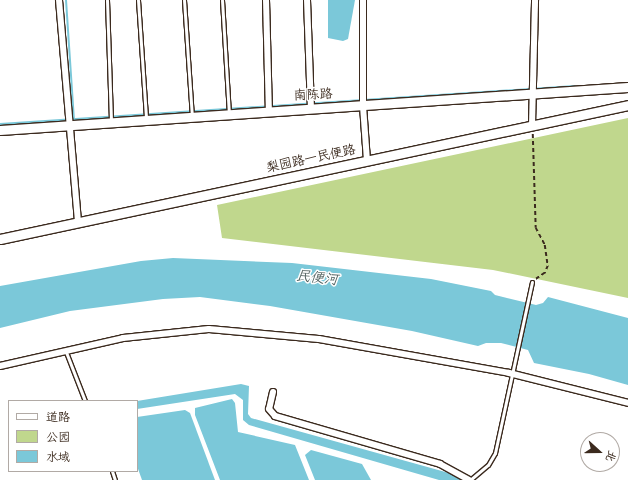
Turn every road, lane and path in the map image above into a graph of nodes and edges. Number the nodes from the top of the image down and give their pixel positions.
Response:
1 (59, 0) edge
2 (106, 0) edge
3 (138, 0) edge
4 (184, 0) edge
5 (222, 0) edge
6 (266, 0) edge
7 (307, 0) edge
8 (363, 0) edge
9 (535, 0) edge
10 (628, 87) edge
11 (532, 90) junction
12 (364, 102) junction
13 (311, 105) junction
14 (628, 105) edge
15 (269, 107) junction
16 (228, 110) junction
17 (192, 113) junction
18 (146, 116) junction
19 (110, 119) junction
20 (68, 122) junction
21 (532, 125) junction
22 (0, 130) edge
23 (367, 160) junction
24 (78, 222) junction
25 (0, 239) edge
26 (532, 282) joint
27 (66, 352) junction
28 (0, 366) edge
29 (511, 374) junction
30 (273, 392) dead end
31 (84, 400) edge
32 (628, 404) edge
33 (469, 480) edge

1 - 20 street
2 - 19 lane
3 - 18 lane
4 - 17 lane
5 - 16 lane
6 - 15 street
7 - 13 street
8 - 12 street
9 - 11 street
10 - 11 main road, 南陈路
11 - 12 main road, 南陈路
11 - 21 street
12 - 13 main road, 南陈路
12 - 23 street
13 - 15 main road, 南陈路
14 - 21 main road, 梨园路一民便路
15 - 16 main road, 南陈路
16 - 17 main road, 南陈路
17 - 18 main road, 南陈路
18 - 19 main road, 南陈路
19 - 20 main road, 南陈路
20 - 22 main road, 南陈路
20 - 24 street
21 - 23 main road, 梨园路一民便路
21 - 26 path
23 - 24 main road, 梨园路一民便路
24 - 25 main road, 梨园路一民便路
26 - 29 lane
27 - 28 street
27 - 29 street
27 - 31 lane
29 - 32 street
29 - 33 lane
30 - 33 street

